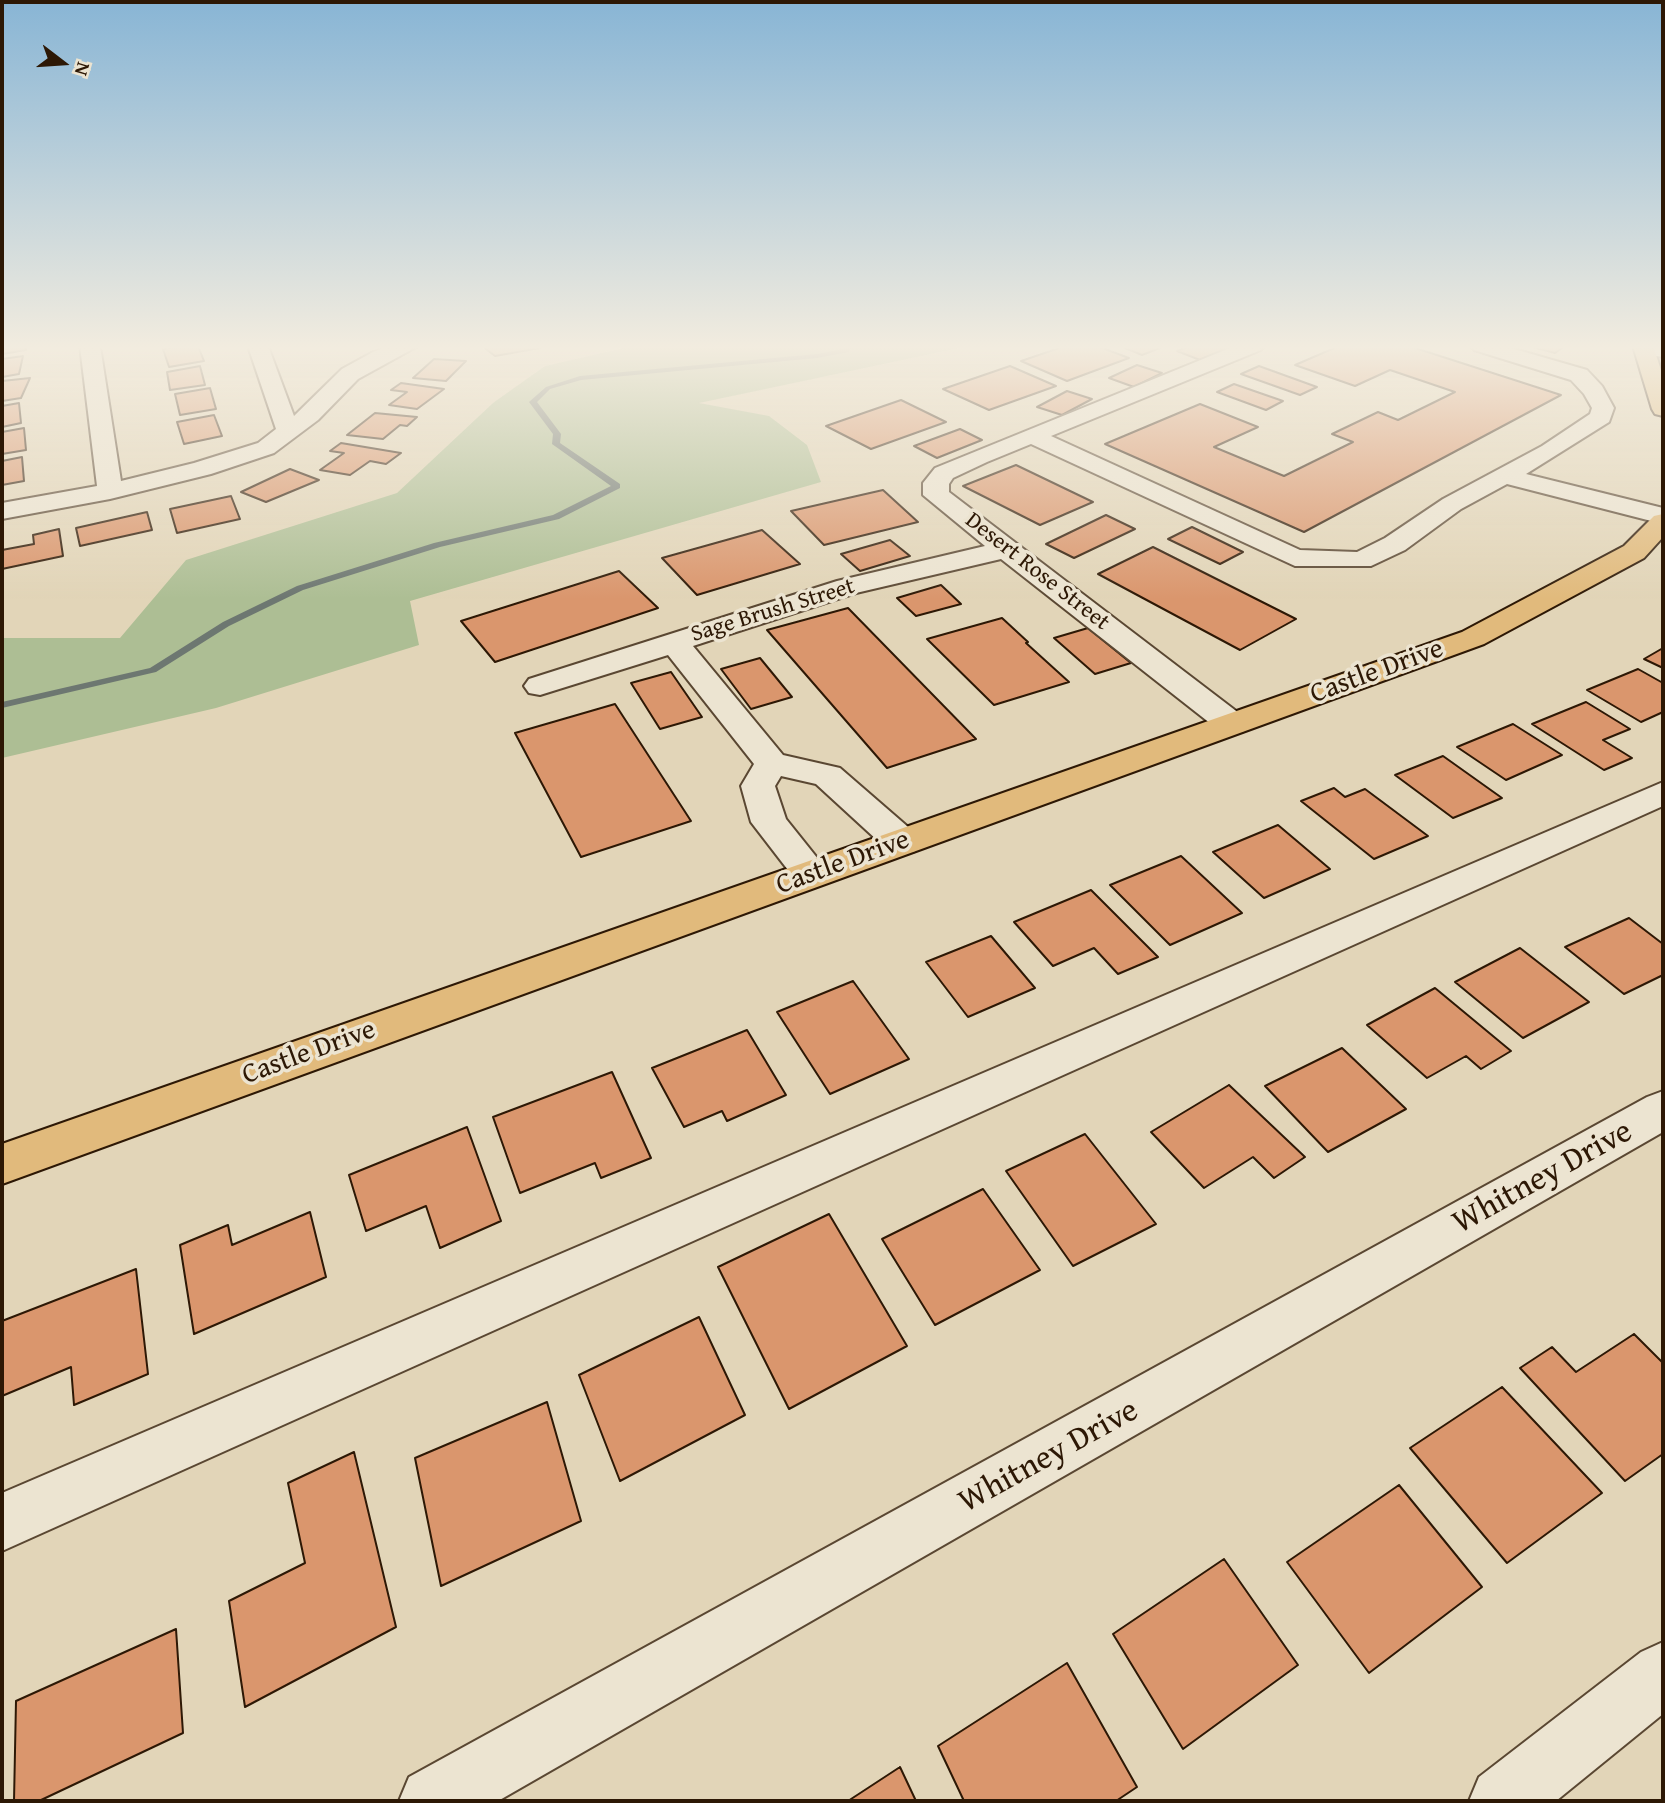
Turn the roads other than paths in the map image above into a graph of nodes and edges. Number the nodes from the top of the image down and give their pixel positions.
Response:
1 (102, 430) edge
2 (1046, 430) edge
3 (1585, 430) edge
4 (288, 431) edge
5 (1032, 436) junction
6 (1514, 471) junction
7 (110, 491) junction
8 (2, 511) edge
9 (1663, 514) edge
10 (1663, 522) edge
11 (1009, 549) junction
12 (673, 641) junction
13 (540, 686) dead end
14 (1232, 724) junction
15 (771, 763) junction
16 (1663, 793) edge
17 (902, 842) junction
18 (811, 874) junction
19 (1663, 1110) edge
20 (2, 1164) edge
21 (2, 1522) edge
22 (1663, 1674) edge
23 (433, 1801) edge
24 (1503, 1801) edge

1 - 7 street
2 - 5 street
3 - 6 street
4 - 7 street
5 - 6 street
5 - 11 street, Desert Rose Street
6 - 9 street
7 - 8 street
10 - 14 main road, Castle Drive
11 - 12 street, Sage Brush Street
11 - 14 street, Desert Rose Street
12 - 13 street, Sage Brush Street
12 - 15 street
14 - 17 main road, Castle Drive
15 - 17 street
15 - 18 street
16 - 21 street
17 - 18 main road, Castle Drive
18 - 20 main road, Castle Drive
19 - 23 street, Whitney Drive
22 - 24 street

